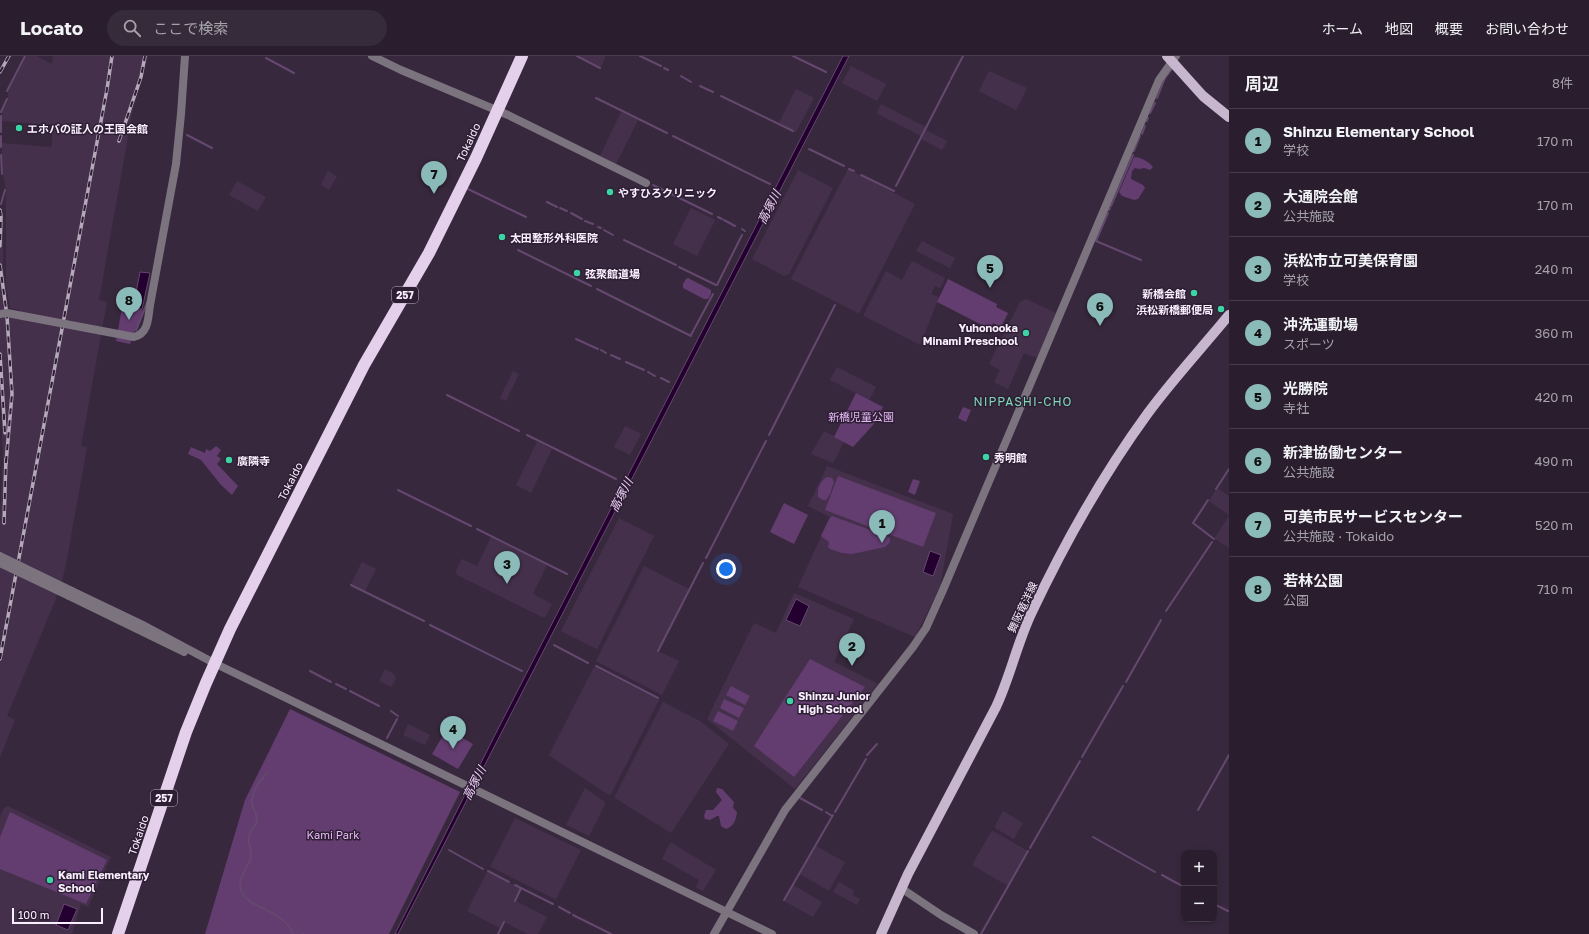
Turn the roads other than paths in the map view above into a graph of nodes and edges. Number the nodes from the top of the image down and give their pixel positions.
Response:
1 (185, 56) edge
2 (372, 56) edge
3 (522, 56) edge
4 (1172, 58) edge
5 (497, 110) junction
6 (1229, 117) edge
7 (646, 183) dead end
8 (0, 314) edge
9 (1229, 315) edge
10 (0, 556) edge
11 (0, 563) edge
12 (115, 616) junction
13 (214, 664) junction
14 (901, 888) junction
15 (726, 912) junction
16 (118, 934) edge
17 (714, 934) edge
18 (772, 934) edge
19 (881, 934) edge
20 (974, 934) edge

1 - 8 street, bridge
2 - 5 street
3 - 5 highway, Tokaido / 257
4 - 6 main road
4 - 15 street
5 - 7 street
5 - 13 highway, Tokaido / 257
9 - 14 main road, 舞阪竜洋線
10 - 12 street, bridge
11 - 12 street, bridge
12 - 13 street
13 - 15 street
13 - 16 highway, Tokaido / 257
14 - 19 main road, 舞阪竜洋線
14 - 20 street
15 - 17 street
15 - 18 street

